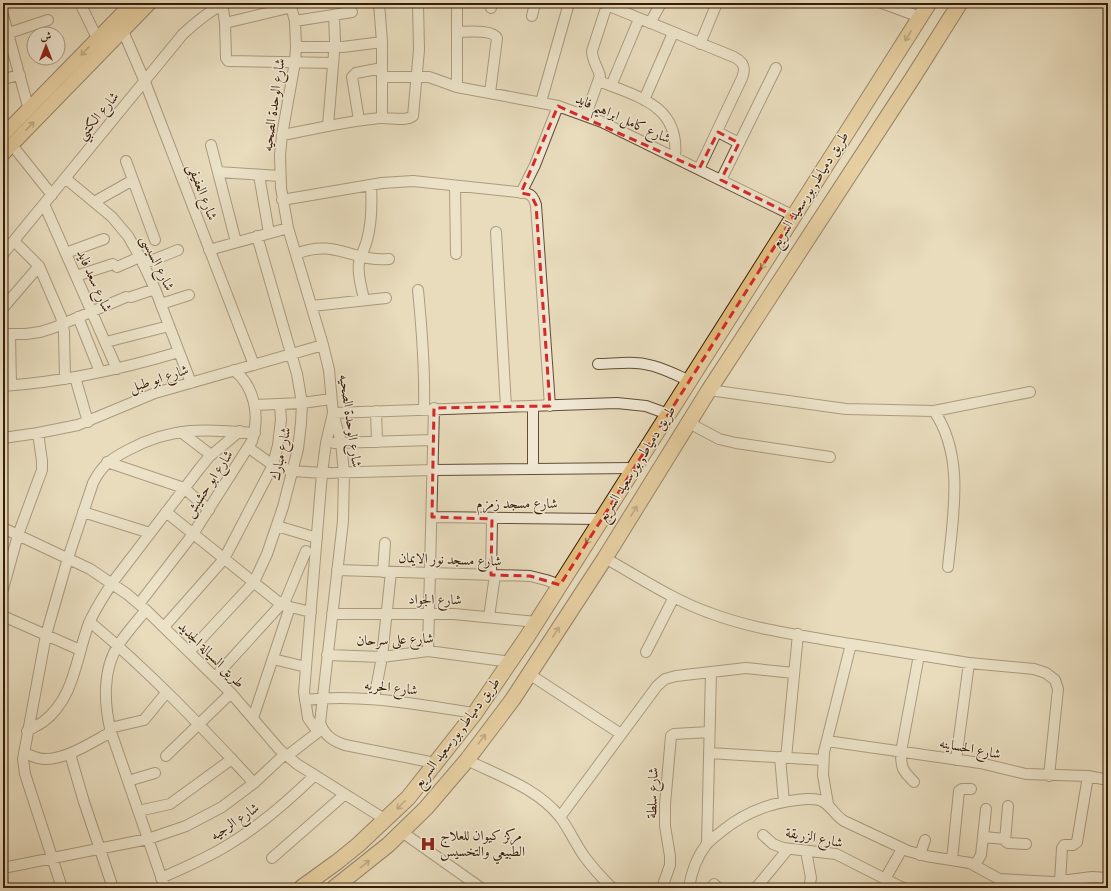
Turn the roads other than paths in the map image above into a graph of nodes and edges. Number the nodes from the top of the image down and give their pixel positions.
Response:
1 (80, 3) edge
2 (132, 3) edge
3 (150, 3) edge
4 (380, 3) edge
5 (418, 3) edge
6 (457, 3) edge
7 (535, 3) edge
8 (569, 3) edge
9 (661, 3) edge
10 (717, 3) edge
11 (882, 3) edge
12 (929, 3) edge
13 (960, 3) edge
14 (222, 4) edge
15 (604, 4) edge
16 (291, 5) edge
17 (622, 7) edge
18 (352, 12) dead end
19 (3, 15) edge
20 (334, 15) junction
21 (532, 16) dead end
22 (920, 17) junction
23 (639, 19) junction
24 (48, 20) dead end
25 (295, 21) junction
26 (225, 22) junction
27 (650, 23) junction
28 (123, 30) junction
29 (457, 32) junction
30 (673, 33) junction
31 (6, 34) edge
32 (97, 38) junction
33 (382, 42) junction
34 (700, 44) junction
35 (296, 47) junction
36 (334, 48) junction
37 (295, 62) junction
38 (333, 63) junction
39 (776, 68) dead end
40 (382, 73) junction
41 (20, 75) junction
42 (70, 77) junction
43 (418, 77) junction
44 (3, 79) edge
45 (599, 80) junction
46 (145, 82) junction
47 (611, 86) junction
48 (457, 87) junction
49 (490, 93) junction
50 (644, 100) junction
51 (541, 102) junction
52 (558, 106) junction
53 (29, 110) junction
54 (586, 115) junction
55 (382, 117) junction
56 (359, 120) junction
57 (328, 126) junction
58 (718, 132) junction
59 (282, 135) junction
60 (3, 136) edge
61 (739, 143) junction
62 (211, 145) dead end
63 (7, 150) edge
64 (675, 157) junction
65 (126, 161) dead end
66 (699, 169) junction
67 (218, 172) junction
68 (259, 175) junction
69 (280, 176) junction
70 (65, 178) junction
71 (133, 180) junction
72 (721, 180) junction
73 (371, 185) junction
74 (455, 186) junction
75 (521, 193) junction
76 (52, 195) junction
77 (282, 200) junction
78 (94, 202) junction
79 (44, 204) junction
80 (794, 216) junction
81 (288, 228) junction
82 (496, 232) dead end
83 (269, 233) junction
84 (257, 236) junction
85 (104, 239) dead end
86 (155, 240) dead end
87 (14, 241) junction
88 (236, 242) junction
89 (178, 250) dead end
90 (210, 250) junction
91 (66, 252) junction
92 (3, 254) edge
93 (296, 254) junction
94 (456, 254) dead end
95 (361, 258) junction
96 (389, 259) dead end
97 (142, 260) junction
98 (39, 266) junction
99 (76, 276) junction
100 (155, 289) junction
101 (418, 290) dead end
102 (188, 295) dead end
103 (386, 298) dead end
104 (364, 300) junction
105 (161, 304) junction
106 (312, 306) junction
107 (3, 308) edge
108 (92, 311) junction
109 (78, 317) junction
110 (63, 324) junction
111 (169, 326) junction
112 (6, 334) edge
113 (106, 342) junction
114 (323, 345) junction
115 (179, 352) junction
116 (292, 354) junction
117 (598, 364) dead end
118 (254, 365) junction
119 (118, 368) junction
120 (234, 370) junction
121 (100, 372) junction
122 (75, 377) junction
123 (64, 379) junction
124 (690, 381) junction
125 (191, 383) junction
126 (7, 386) edge
127 (709, 390) junction
128 (1030, 392) dead end
129 (332, 399) junction
130 (302, 403) junction
131 (280, 404) junction
132 (255, 405) junction
133 (533, 406) junction
134 (550, 406) junction
135 (506, 407) junction
136 (429, 409) junction
137 (376, 411) junction
138 (934, 411) junction
139 (333, 413) junction
140 (668, 414) junction
141 (88, 422) junction
142 (689, 423) junction
143 (240, 431) junction
144 (181, 432) junction
145 (38, 433) junction
146 (255, 433) junction
147 (3, 438) edge
148 (433, 440) junction
149 (341, 442) junction
150 (377, 442) junction
151 (326, 443) junction
152 (248, 448) junction
153 (211, 455) junction
154 (830, 457) dead end
155 (107, 462) junction
156 (273, 464) junction
157 (533, 468) junction
158 (634, 468) junction
159 (433, 470) junction
160 (293, 471) junction
161 (322, 473) junction
162 (344, 473) junction
163 (184, 488) junction
164 (209, 510) junction
165 (83, 512) junction
166 (166, 512) junction
167 (432, 517) junction
168 (492, 519) junction
169 (602, 519) junction
170 (277, 526) junction
171 (3, 528) edge
172 (150, 533) junction
173 (193, 534) junction
174 (18, 535) junction
175 (317, 538) junction
176 (385, 543) dead end
177 (306, 550) dead end
178 (68, 558) junction
179 (605, 558) junction
180 (224, 559) junction
181 (948, 567) dead end
182 (337, 570) junction
183 (387, 572) junction
184 (430, 573) junction
185 (493, 575) junction
186 (254, 582) junction
187 (112, 583) junction
188 (560, 585) junction
189 (3, 589) edge
190 (674, 597) junction
191 (286, 606) junction
192 (142, 607) junction
193 (311, 612) junction
194 (332, 614) junction
195 (388, 614) junction
196 (429, 614) junction
197 (3, 616) edge
198 (489, 617) junction
199 (90, 622) junction
200 (537, 622) junction
201 (164, 628) junction
202 (798, 634) junction
203 (46, 635) junction
204 (851, 644) junction
205 (118, 646) junction
206 (80, 650) junction
207 (428, 651) junction
208 (189, 652) junction
209 (646, 652) dead end
210 (328, 655) junction
211 (919, 655) junction
212 (515, 656) junction
213 (382, 657) junction
214 (272, 659) junction
215 (537, 662) junction
216 (969, 663) junction
217 (306, 667) junction
218 (711, 672) junction
219 (794, 673) junction
220 (529, 674) junction
221 (215, 677) junction
222 (494, 686) junction
223 (166, 693) junction
224 (231, 693) junction
225 (322, 698) junction
226 (374, 699) junction
227 (512, 699) junction
228 (305, 700) junction
229 (475, 713) junction
230 (253, 718) junction
231 (199, 725) junction
232 (111, 730) junction
233 (320, 730) junction
234 (27, 731) junction
235 (709, 732) junction
236 (621, 734) junction
237 (827, 741) junction
238 (901, 752) junction
239 (24, 753) junction
240 (709, 753) junction
241 (70, 754) junction
242 (286, 755) junction
243 (166, 756) dead end
244 (783, 757) junction
245 (232, 759) junction
246 (467, 760) junction
247 (823, 760) junction
248 (956, 760) junction
249 (435, 763) junction
250 (155, 773) dead end
251 (314, 776) junction
252 (1049, 776) junction
253 (1088, 776) junction
254 (1108, 780) edge
255 (128, 781) junction
256 (914, 782) dead end
257 (254, 783) junction
258 (971, 789) dead end
259 (344, 795) junction
260 (784, 802) junction
261 (828, 804) junction
262 (1008, 806) dead end
263 (986, 809) dead end
264 (138, 811) junction
265 (560, 817) junction
266 (386, 820) junction
267 (402, 832) junction
268 (763, 835) dead end
269 (984, 837) junction
270 (148, 839) junction
271 (1005, 839) junction
272 (925, 840) dead end
273 (707, 844) junction
274 (1026, 844) dead end
275 (99, 849) junction
276 (788, 849) junction
277 (902, 849) junction
278 (806, 850) junction
279 (920, 855) junction
280 (52, 858) junction
281 (272, 858) dead end
282 (952, 860) junction
283 (975, 865) junction
284 (3, 868) edge
285 (161, 878) junction
286 (1108, 878) edge
287 (885, 879) junction
288 (1060, 882) junction
289 (3, 884) edge
290 (899, 887) edge
291 (4, 888) edge
292 (62, 888) edge
293 (113, 888) edge
294 (165, 888) edge
295 (301, 888) edge
296 (334, 888) edge
297 (481, 888) edge
298 (612, 888) edge
299 (662, 888) edge
300 (689, 888) edge
301 (756, 888) edge
302 (808, 888) edge

1 - 32 street
2 - 32 main road
3 - 28 main road
4 - 33 street
5 - 43 street
6 - 29 street
7 - 21 street
8 - 51 street
9 - 27 street
10 - 34 street
11 - 22 street
12 - 22 highway, طريق دمياط, بورسعيد السريع
13 - 127 highway, طريق دمياط, بورسعيد السريع
14 - 26 street
14 - 46 street, شارع الكتبي
15 - 17 street
15 - 45 street
16 - 25 street, شارع الوحدة الصحيه
16 - 26 street
17 - 23 street
18 - 20 street
19 - 31 street
20 - 25 street
20 - 36 street
22 -> 80 highway, طريق دمياط, بورسعيد السريع
23 - 27 street
23 - 47 street
24 - 31 street
25 - 35 street, شارع الوحدة الصحيه
26 - 37 street
27 - 30 street
28 - 42 main road
28 - 46 street, شارع العفيفى
29 - 48 street
29 - 49 street
30 - 34 street
30 - 50 street
31 - 41 street
32 -> 42 main road
33 - 36 street
33 - 40 street
34 - 58 street
35 - 36 street
35 - 37 street, شارع الوحدة الصحيه
36 - 38 street
37 - 38 street
37 - 59 street, شارع الوحدة الصحيه
38 - 57 street
39 - 61 street
40 - 43 street, شارع كامل ابراهيم فايد
40 - 55 street
40 - 56 street, شارع كامل ابراهيم فايد
41 - 44 street
41 - 53 street
42 - 53 main road
63 -> 42 main road
43 - 48 street, شارع كامل ابراهيم فايد
43 - 55 street
45 - 47 street
45 - 54 street
46 - 70 street, شارع الكتبي
46 - 90 street, شارع العفيفى
47 - 50 street
48 - 49 street, شارع كامل ابراهيم فايد
49 - 51 street, شارع كامل ابراهيم فايد
50 - 64 street
51 - 52 street, شارع كامل ابراهيم فايد
52 - 54 street, شارع كامل ابراهيم فايد
52 - 75 street
53 - 60 main road
54 - 64 street, شارع كامل ابراهيم فايد
55 - 56 street
56 - 57 street
57 - 59 street
58 - 61 street
58 - 66 street
59 - 69 street, شارع الوحدة الصحيه
61 - 72 street
62 - 67 street
63 - 76 street
64 - 66 street, شارع كامل ابراهيم فايد
65 - 71 street
66 - 72 street, شارع كامل ابراهيم فايد
67 - 68 street
67 - 88 street
68 - 69 street
68 - 83 street
69 - 77 street, شارع الوحدة الصحيه
70 - 76 street, شارع الكتبي
70 - 78 street, شارع السيسى
71 - 78 street
71 - 86 street
72 - 80 street, شارع كامل ابراهيم فايد
73 - 74 street
73 - 77 street
73 - 95 street
74 - 75 street
74 - 94 street
75 - 134 street
76 - 79 street, شارع الكتبي
77 - 81 street, شارع الوحدة الصحيه
78 - 97 street, شارع السيسى
79 - 87 street, شارع الكتبي
79 - 91 street, شارع سعد فايد
80 -> 124 highway, طريق دمياط, بورسعيد السريع
81 - 83 street
81 - 93 street, شارع الوحدة الصحيه
82 - 135 street
83 - 84 street
84 - 88 street
84 - 116 street, شارع مبارك
85 - 91 street
87 - 92 street, شارع الكتبي
87 - 98 street
88 - 90 street
89 - 97 street
90 - 118 street, شارع العفيفى
91 - 99 street, شارع سعد فايد
93 - 95 street
93 - 106 street, شارع الوحدة الصحيه
95 - 96 street
95 - 104 street
97 - 99 street
97 - 100 street, شارع السيسى
98 - 107 street
98 - 110 street
99 - 108 street, شارع سعد فايد
100 - 105 street, شارع السيسى
100 - 108 street
101 - 136 street
102 - 105 street
103 - 104 street
104 - 106 street
105 - 111 street, شارع السيسى
106 - 114 street, شارع الوحدة الصحيه
108 - 109 street
108 - 113 street, شارع سعد فايد
109 - 110 street
109 - 121 street
110 - 112 street
110 - 123 street
111 - 113 street
111 - 115 street, شارع السيسى
112 - 126 street
113 - 119 street, شارع سعد فايد
114 - 116 street, شارع ابو طبل
114 - 129 street, شارع الوحدة الصحيه
115 - 119 street
115 - 125 street, شارع السيسى
116 - 118 street, شارع ابو طبل
116 - 130 street, شارع مبارك
117 - 124 street
118 - 120 street, شارع ابو طبل
119 - 121 street
120 - 125 street, شارع ابو طبل
120 - 132 street, شارع ابو حشيش
121 - 122 street
122 - 123 street
122 - 141 street
123 - 126 street
124 - 140 highway, طريق دمياط, بورسعيد السريع
125 - 141 street, شارع ابو طبل
127 - 138 street
127 - 142 highway, طريق دمياط, بورسعيد السريع
128 - 138 street
129 - 130 street
129 - 139 street, شارع الوحدة الصحيه
130 - 131 street
130 - 160 street, شارع مبارك
131 - 132 street
131 - 156 street
132 - 146 street, شارع ابو حشيش
133 - 134 street
133 - 135 street
133 - 157 street
134 - 140 street
135 - 136 street
136 - 137 street
136 - 148 street
137 - 139 street
137 - 150 street
138 - 181 street
139 - 149 street, شارع الوحدة الصحيه
139 - 151 street
140 - 158 highway, طريق دمياط, بورسعيد السريع
141 - 145 street, شارع ابو طبل
142 - 154 street
179 -> 142 highway, طريق دمياط, بورسعيد السريع
143 - 144 street
143 - 146 street
143 - 153 street
144 - 153 street
144 - 155 street
145 - 147 street, شارع ابو طبل
145 - 174 street
146 - 152 street, شارع ابو حشيش
148 - 150 street
148 - 159 street
149 - 150 street
149 - 151 street
149 - 162 street, شارع الوحدة الصحيه
151 - 161 street
152 - 156 street
152 - 164 street, شارع ابو حشيش
153 - 163 street
155 - 163 street
155 - 165 street
156 - 160 street
156 - 180 street
157 - 158 street
157 - 159 street
158 - 169 highway, طريق دمياط, بورسعيد السريع
159 - 162 street
159 - 167 street
160 - 161 street
160 - 170 street, شارع مبارك
161 - 162 street
161 - 175 street
162 - 182 street, شارع الوحدة الصحيه
163 - 164 street
163 - 166 street
164 - 173 street, شارع ابو حشيش
165 - 172 street
165 - 178 street
166 - 172 street
166 - 173 street
167 - 168 street, شارع مسجد زمزم
167 - 184 street
168 - 169 street, شارع مسجد زمزم
168 - 185 street
169 -> 188 highway, طريق دمياط, بورسعيد السريع
170 - 175 street
170 - 186 street, شارع مبارك
171 - 174 street, طريق السيالة الجديد
172 - 187 street
173 - 180 street
173 - 192 street, شارع ابو حشيش
174 - 178 street, طريق السيالة الجديد
174 - 189 street
175 - 193 street
176 - 183 street
177 - 191 street
178 - 187 street, طريق السيالة الجديد
178 - 203 street
179 - 190 street
215 -> 179 highway, طريق دمياط, بورسعيد السريع
180 - 186 street
180 - 201 street
182 - 183 street, شارع مسجد نور الايمان
182 - 194 street, شارع الوحدة الصحيه
183 - 184 street, شارع مسجد نور الايمان
183 - 195 street
184 - 185 street, شارع مسجد نور الايمان
184 - 196 street
185 - 188 street, شارع مسجد نور الايمان
185 - 198 street
186 - 191 street
186 - 208 street, شارع مبارك
187 - 192 street, طريق السيالة الجديد
187 - 199 street
188 - 200 highway, طريق دمياط, بورسعيد السريع
190 - 202 street
190 - 209 street
191 - 193 street
191 - 214 street
191 - 221 street
192 - 201 street, طريق السيالة الجديد
192 - 205 street, شارع ابو حشيش
193 - 217 street
194 - 195 street, شارع الجواد
194 - 210 street, شارع الوحدة الصحيه
195 - 196 street, شارع الجواد
195 - 213 street
196 - 198 street, شارع الجواد
196 - 207 street
197 - 203 street
198 - 200 street, شارع الجواد
199 - 205 street
199 - 206 street
200 - 212 highway, طريق دمياط, بورسعيد السريع
201 - 208 street, طريق السيالة الجديد
202 - 204 street
202 - 219 street
203 - 206 street
203 - 234 street
204 - 211 street
204 - 237 street
205 - 223 street
205 - 232 street, شارع ابو حشيش
206 - 234 street
207 - 212 street, شارع على سرحان
207 - 213 street, شارع على سرحان
208 - 221 street, طريق السيالة الجديد
210 - 213 street, شارع على سرحان
210 - 225 street, شارع الوحدة الصحيه
211 - 216 street
211 - 238 street
212 - 215 highway
212 - 222 highway, طريق دمياط, بورسعيد السريع
213 - 226 street
214 - 217 street
214 - 230 street
215 - 220 highway, طريق دمياط, بورسعيد السريع
216 - 248 street
216 - 252 street
217 - 228 street
218 - 219 street
218 - 235 street
218 - 236 street
219 - 244 street
220 - 227 highway, طريق دمياط, بورسعيد السريع
220 - 236 street
221 - 224 street, طريق السيالة الجديد
222 - 227 highway
222 - 229 highway, طريق دمياط, بورسعيد السريع
223 - 231 street
223 - 232 street
224 - 230 street, طريق السيالة الجديد
224 - 231 street
225 - 226 street, شارع الحريه
225 - 228 street, شارع الحريه
225 - 233 street, شارع الوحدة الصحيه
226 - 229 street, شارع الحريه
246 -> 227 highway, طريق دمياط, بورسعيد السريع
228 - 233 street
229 - 249 highway, طريق دمياط, بورسعيد السريع
230 - 242 street, طريق السيالة الجديد
231 - 243 street
231 - 245 street
232 - 241 street
232 - 255 street, شارع ابو حشيش
233 - 242 street
233 - 249 street
234 - 239 street
235 - 240 street
235 - 299 street, شارع سلطة
236 - 265 street
237 - 238 street, شارع الحساينه
237 - 247 street
238 - 248 street, شارع الحساينه
238 - 256 street
239 - 241 street
239 - 280 street
240 - 244 street
240 - 273 street
241 - 275 street
242 - 251 street, طريق السيالة الجديد
242 - 257 street
244 - 247 street
244 - 260 street
245 - 257 street
245 - 264 street
246 - 265 street
246 - 267 highway, طريق دمياط, بورسعيد السريع
247 - 261 street
248 - 252 street, شارع الحساينه
249 -> 266 highway, طريق دمياط, بورسعيد السريع
250 - 255 street
251 - 259 street, طريق السيالة الجديد
251 - 285 street, شارع الرجيه
252 - 253 street, شارع الحساينه
253 - 254 street, شارع الحساينه
253 - 288 street
255 - 264 street, شارع ابو حشيش
257 - 270 street
258 - 282 street
259 - 266 street, طريق السيالة الجديد
259 - 281 street
260 - 261 street
260 - 273 street
261 - 277 street
262 - 271 street
263 - 269 street
264 - 270 street, شارع ابو حشيش
265 - 298 street
266 - 295 highway, طريق دمياط, بورسعيد السريع
296 -> 267 highway, طريق دمياط, بورسعيد السريع
267 - 297 street
268 - 276 street, شارع الزريقة
269 - 271 street
269 - 283 street
270 - 275 street
270 - 285 street, شارع ابو حشيش
271 - 274 street
272 - 279 street
273 - 300 street
275 - 280 street
275 - 293 street
276 - 278 street, شارع الزريقة
276 - 301 street
277 - 279 street
277 - 287 street
278 - 287 street, شارع الزريقة
278 - 302 street
279 - 282 street
280 - 284 street
280 - 292 street
282 - 283 street
283 - 288 street
285 - 294 street, شارع ابو حشيش
286 - 288 street
287 - 290 street, شارع الزريقة
289 - 291 street

